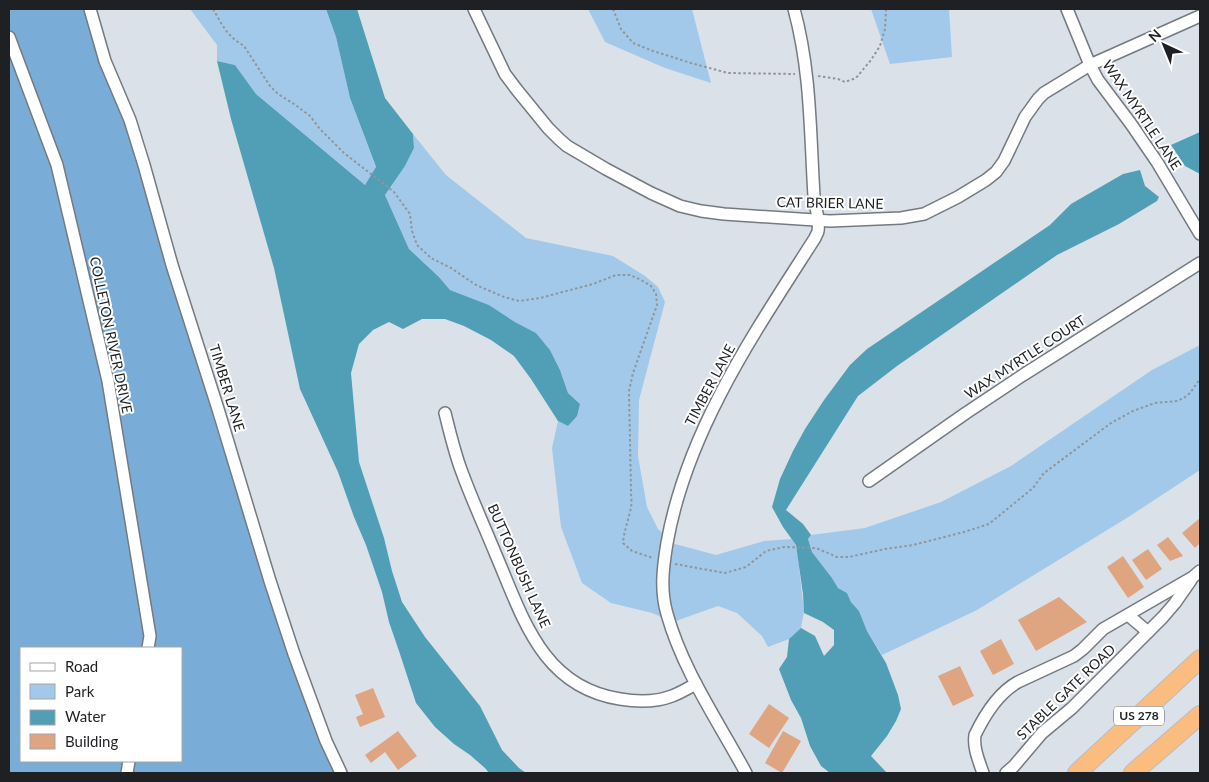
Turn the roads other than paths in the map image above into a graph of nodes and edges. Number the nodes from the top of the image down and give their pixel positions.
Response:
1 (90, 9) edge
2 (474, 9) edge
3 (794, 9) edge
4 (1067, 9) edge
5 (1200, 16) edge
6 (9, 37) edge
7 (1090, 65) junction
8 (817, 220) junction
9 (1200, 234) edge
10 (1200, 263) edge
11 (445, 413) dead end
12 (869, 482) dead end
13 (1197, 574) edge
14 (1128, 615) junction
15 (1148, 632) junction
16 (148, 647) edge
17 (1200, 659) edge
18 (696, 684) junction
19 (1200, 715) edge
20 (341, 773) edge
21 (746, 773) edge
22 (983, 773) edge
23 (1006, 773) edge
24 (1077, 773) edge
25 (1133, 773) edge

1 - 20 street, TIMBER LANE
2 - 8 street, CAT BRIER LANE
3 - 8 street, TIMBER LANE
4 - 7 street, WAX MYRTLE LANE
5 - 7 street, CAT BRIER LANE
6 - 16 street, COLLETON RIVER DRIVE
7 - 8 street, CAT BRIER LANE
7 - 9 street, WAX MYRTLE LANE
8 - 18 street, TIMBER LANE
10 - 12 street, WAX MYRTLE COURT
11 - 18 street, BUTTONBUSH LANE
13 - 14 street, STABLE GATE ROAD
13 - 15 street, STABLE GATE ROAD
14 - 15 street
14 - 22 street, STABLE GATE ROAD
15 - 23 street, STABLE GATE ROAD
17 - 24 highway, US 278
18 - 21 street, TIMBER LANE
19 - 25 highway, US 278

